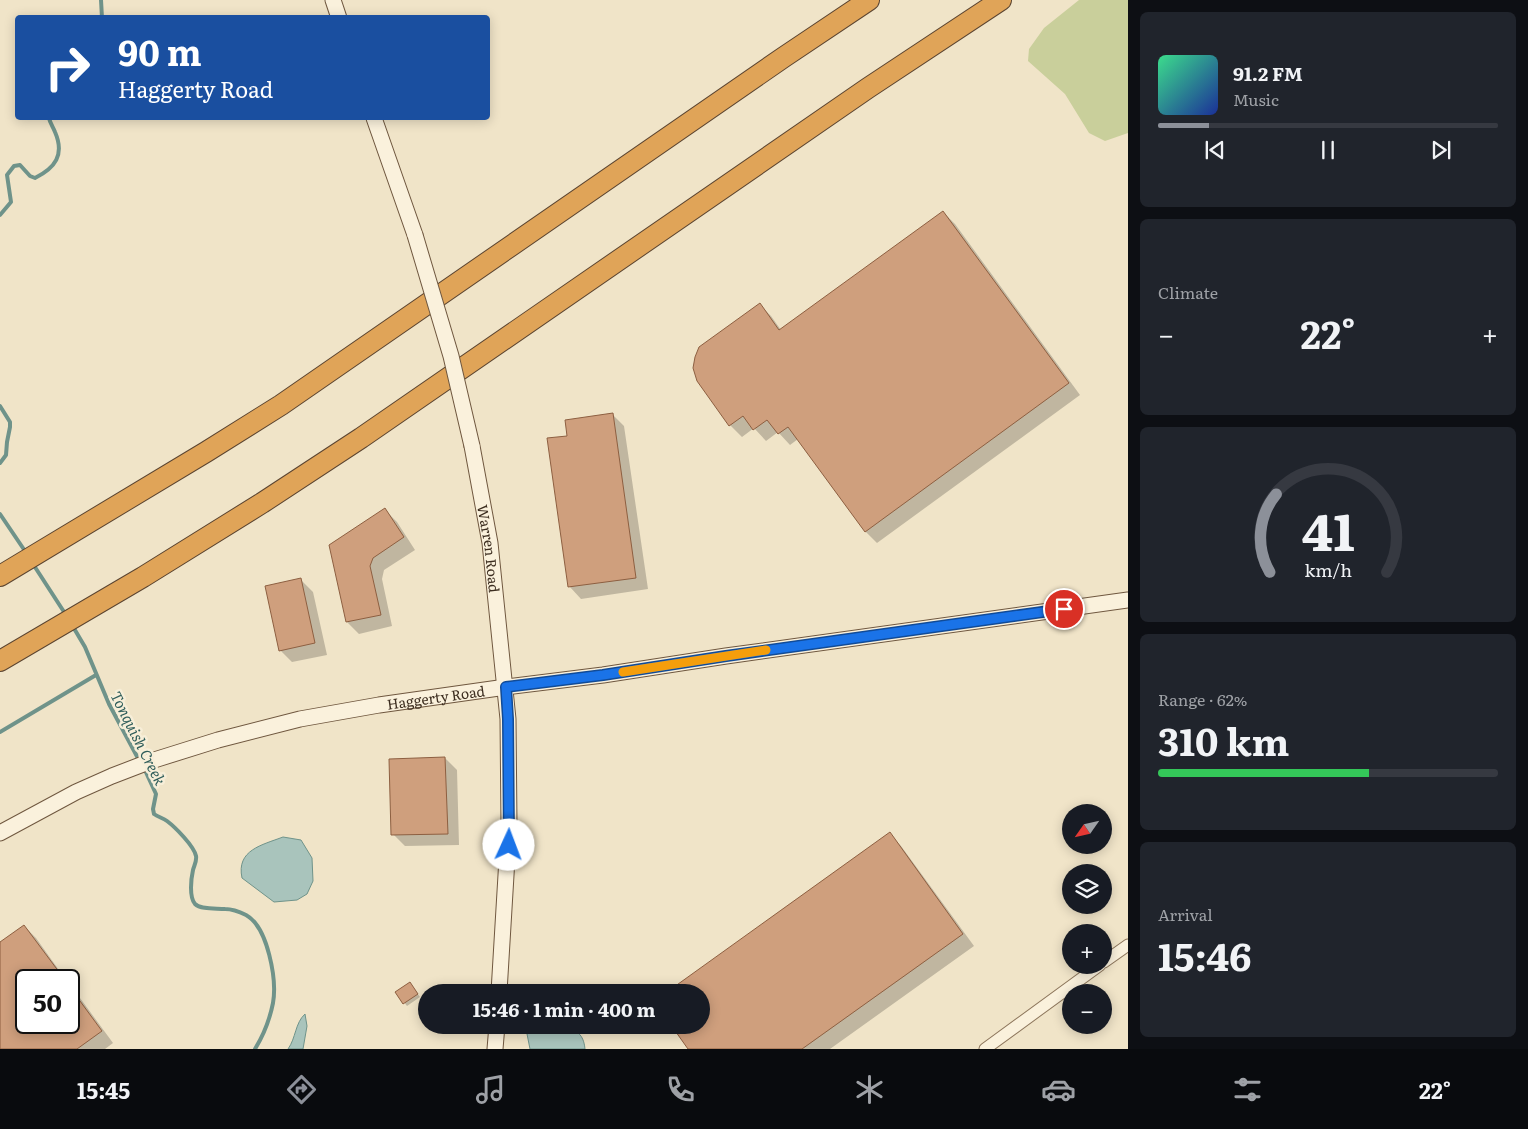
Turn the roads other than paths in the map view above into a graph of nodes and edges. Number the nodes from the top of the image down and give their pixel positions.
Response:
1 (333, 0) edge
2 (869, 0) edge
3 (1001, 0) edge
4 (338, 15) edge
5 (375, 120) edge
6 (0, 576) edge
7 (1128, 600) edge
8 (0, 661) edge
9 (506, 687) junction
10 (0, 833) edge
11 (1128, 944) edge
12 (1112, 956) edge
13 (1088, 974) edge
14 (500, 984) edge
15 (496, 1034) edge
16 (495, 1049) edge
17 (985, 1049) edge

1 - 4 main road
2 - 6 highway
3 - 8 highway
5 - 9 main road, Warren Road, bridge
7 - 9 main road, Haggerty Road
9 - 10 main road, Haggerty Road
9 - 14 main road, Warren Road
11 - 12 street
13 - 17 street
15 - 16 main road

